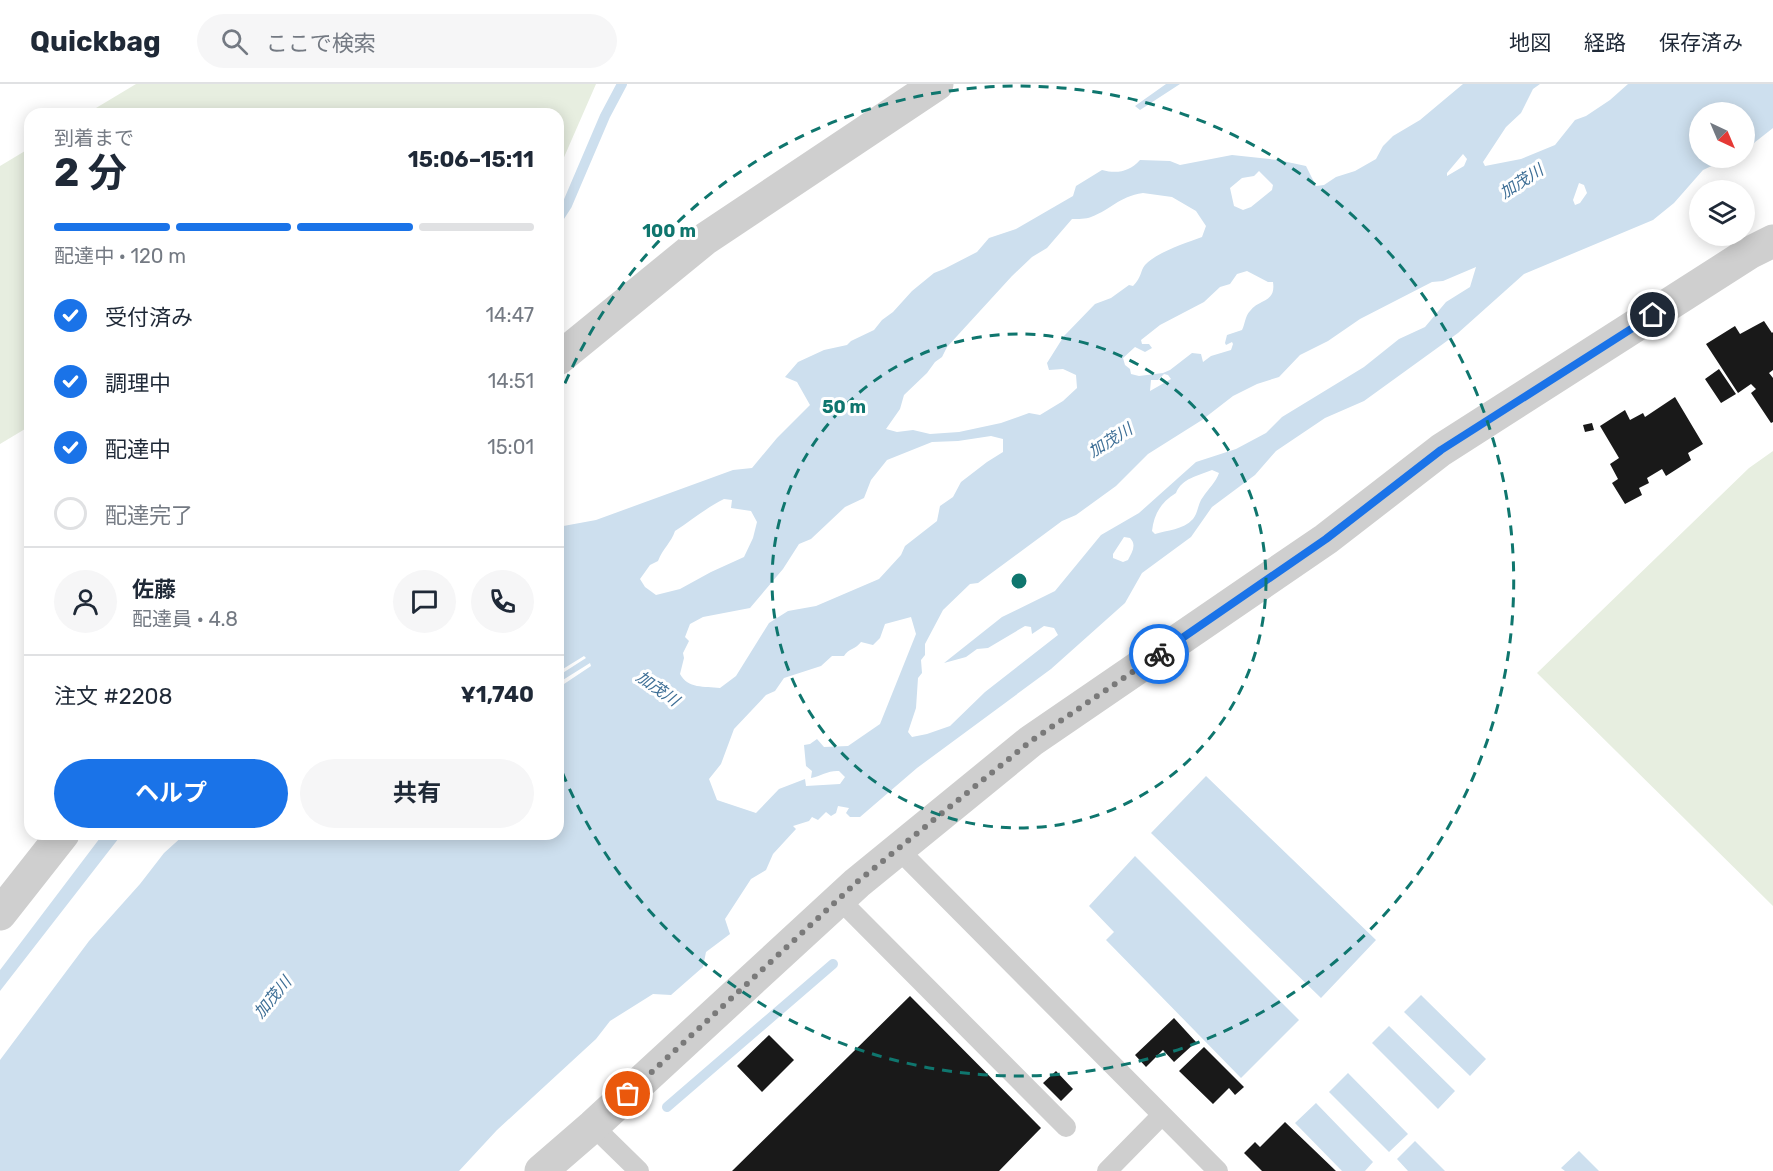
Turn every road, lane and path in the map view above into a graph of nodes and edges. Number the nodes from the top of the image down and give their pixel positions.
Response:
1 (938, 84) edge
2 (1773, 241) edge
3 (564, 353) edge
4 (58, 840) edge
5 (898, 849) junction
6 (839, 899) junction
7 (0, 914) edge
8 (1162, 1115) junction
9 (593, 1126) junction
10 (1066, 1127) dead end
11 (541, 1171) edge
12 (639, 1171) edge
13 (1107, 1171) edge
14 (1218, 1171) edge

1 - 3 street
2 - 5 street
4 - 7 street
5 - 6 street
5 - 8 lane
6 - 9 street
6 - 10 lane
8 - 13 lane
8 - 14 lane
9 - 11 street
9 - 12 lane

